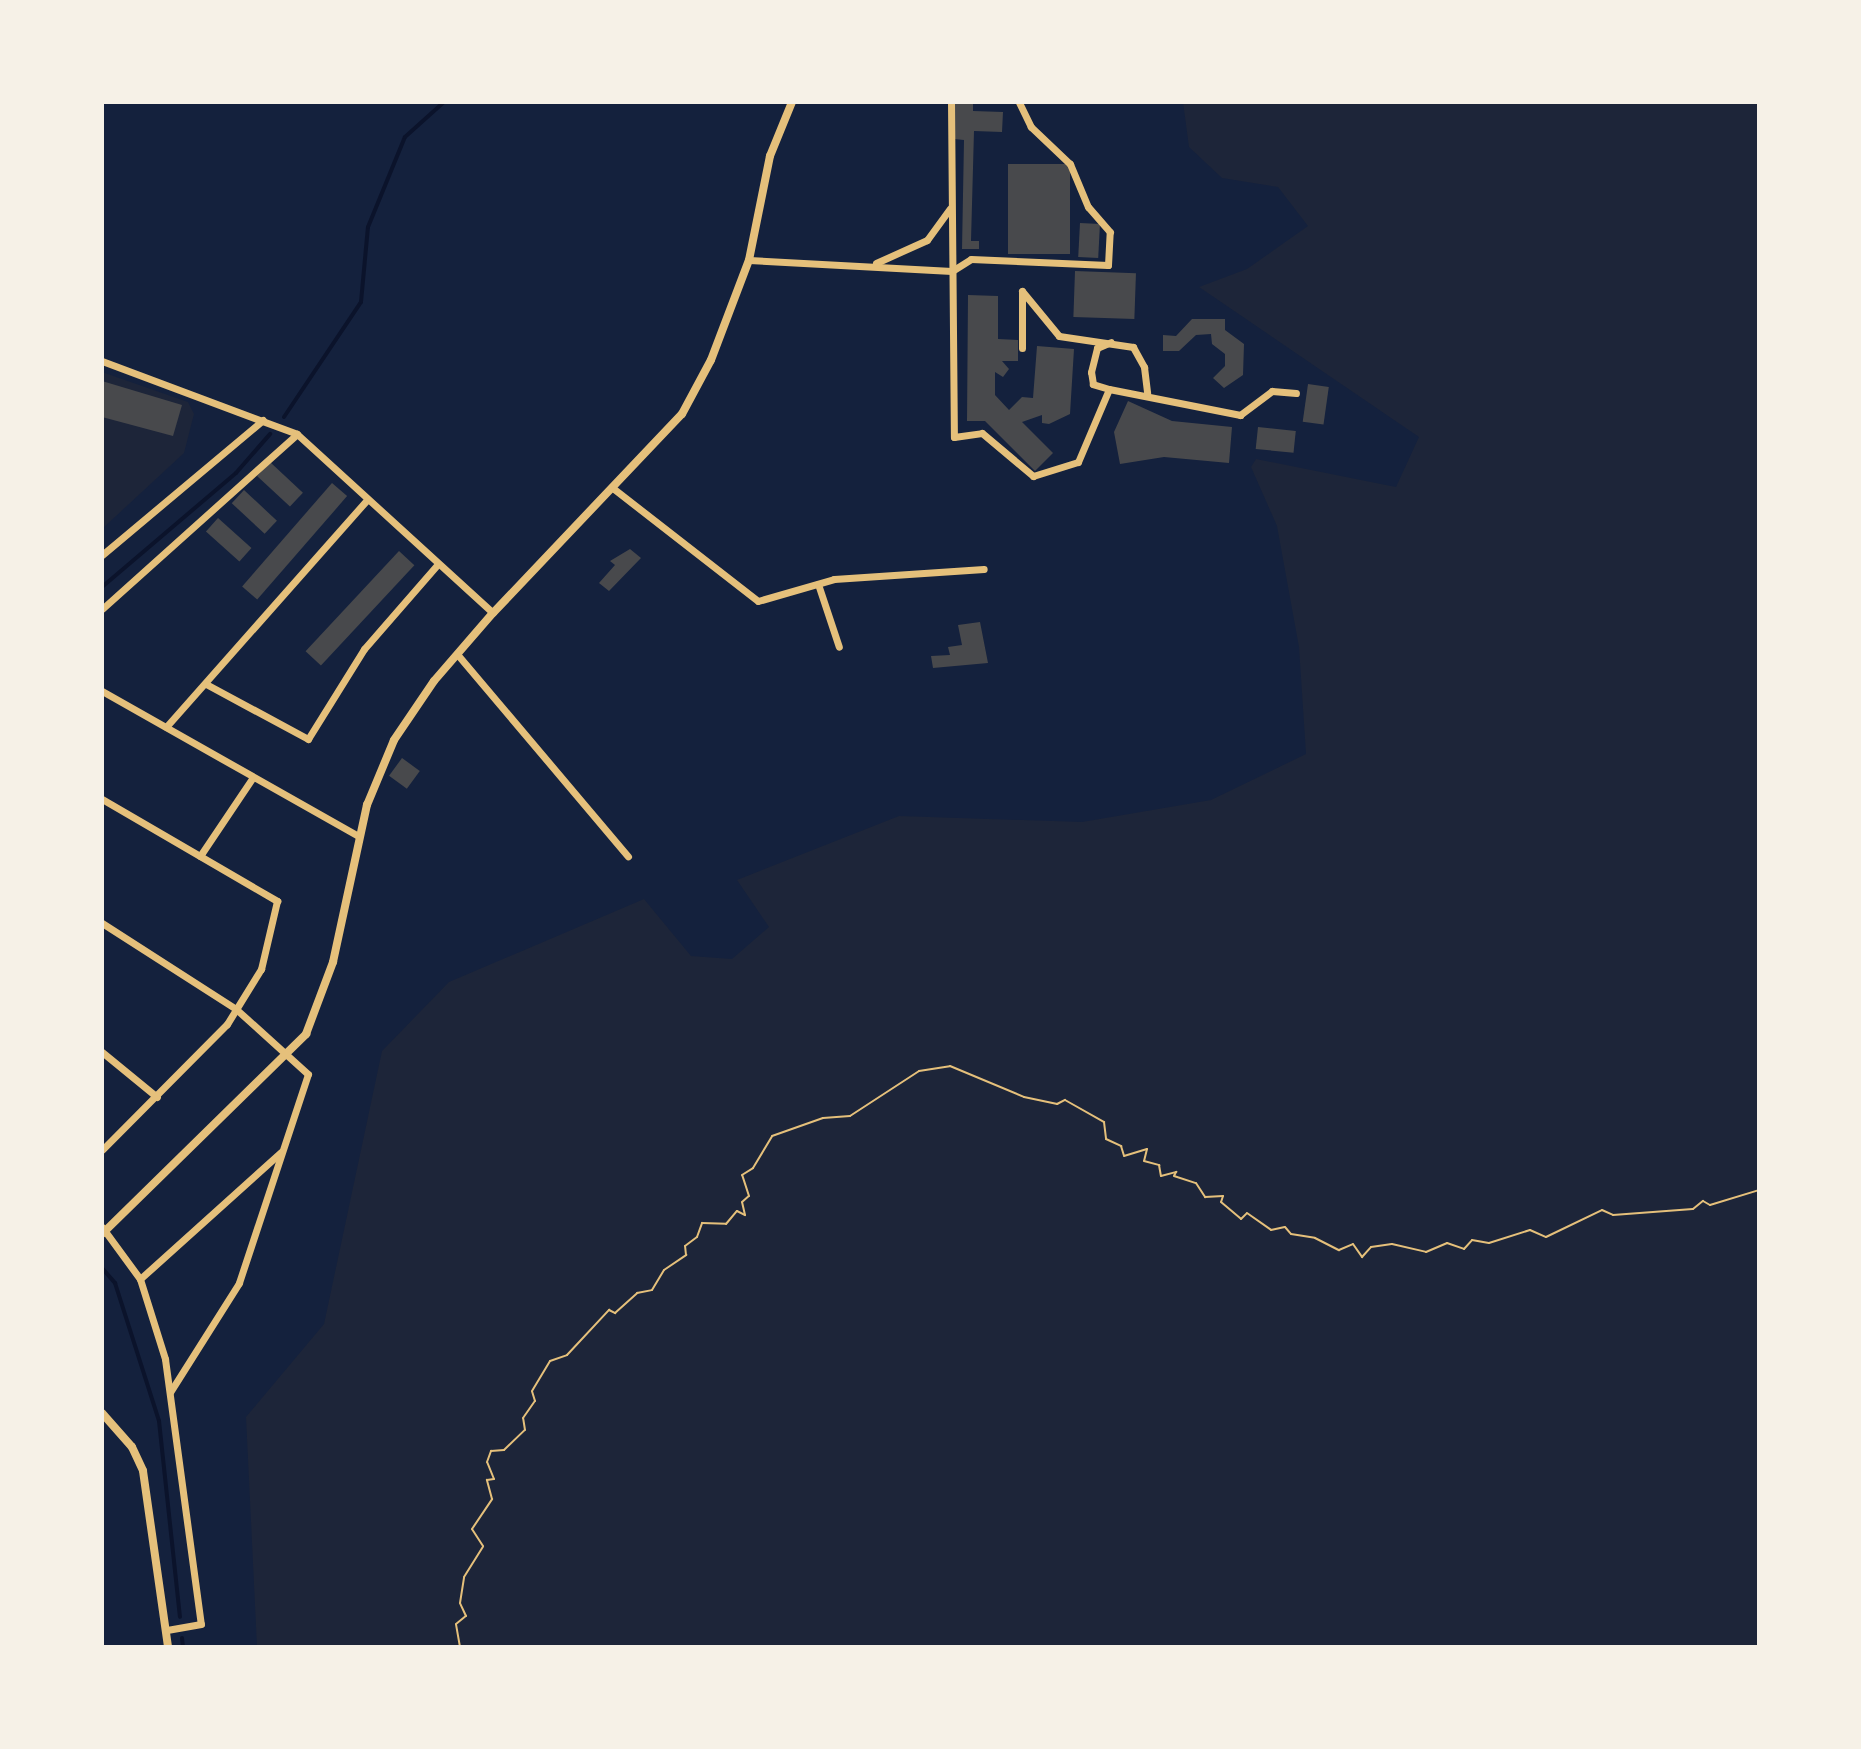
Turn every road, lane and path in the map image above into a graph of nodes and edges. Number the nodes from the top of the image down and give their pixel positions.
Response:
1 (792, 102) edge
2 (951, 102) edge
3 (1019, 102) edge
4 (951, 206) junction
5 (749, 260) junction
6 (854, 265) junction
7 (952, 271) junction
8 (1114, 341) junction
9 (1022, 348) dead end
10 (102, 361) edge
11 (1109, 389) junction
12 (1147, 393) junction
13 (1296, 393) dead end
14 (263, 420) junction
15 (297, 434) junction
16 (614, 489) junction
17 (366, 501) junction
18 (102, 555) edge
19 (437, 565) junction
20 (984, 569) dead end
21 (818, 584) junction
22 (102, 609) edge
23 (493, 613) junction
24 (839, 647) dead end
25 (457, 654) junction
26 (206, 684) junction
27 (102, 691) edge
28 (166, 727) junction
29 (251, 780) junction
30 (102, 799) edge
31 (358, 836) junction
32 (200, 856) junction
33 (628, 856) dead end
34 (102, 923) edge
35 (236, 1009) junction
36 (102, 1052) edge
37 (291, 1053) junction
38 (157, 1097) junction
39 (286, 1144) junction
40 (102, 1150) edge
41 (1759, 1190) edge
42 (103, 1230) edge
43 (140, 1279) junction
44 (170, 1392) junction
45 (102, 1413) edge
46 (166, 1630) junction
47 (168, 1647) edge
48 (460, 1647) edge

1 - 5 street
2 - 4 street
3 - 7 street
4 - 6 street
4 - 7 street
5 - 6 street
5 - 16 street
6 - 7 street
7 - 11 street
8 - 9 street
8 - 11 street
8 - 12 street
10 - 14 street
11 - 12 street
12 - 13 street
14 - 15 street
14 - 18 street
15 - 17 street
15 - 22 street
16 - 21 street
16 - 23 street
17 - 19 street
17 - 26 street
19 - 23 street
19 - 26 street
20 - 21 street
21 - 24 street
23 - 25 street
25 - 31 street
25 - 33 street
26 - 28 street
27 - 28 street
28 - 29 street
29 - 31 street
29 - 32 street
30 - 32 street
31 - 37 street
32 - 35 street
34 - 35 street
35 - 37 street
35 - 38 street
36 - 38 street
37 - 39 street
37 - 42 street
38 - 40 street
39 - 43 street
39 - 44 street
41 - 48 path
42 - 43 street
43 - 44 street
44 - 46 street
45 - 46 street
46 - 47 street

